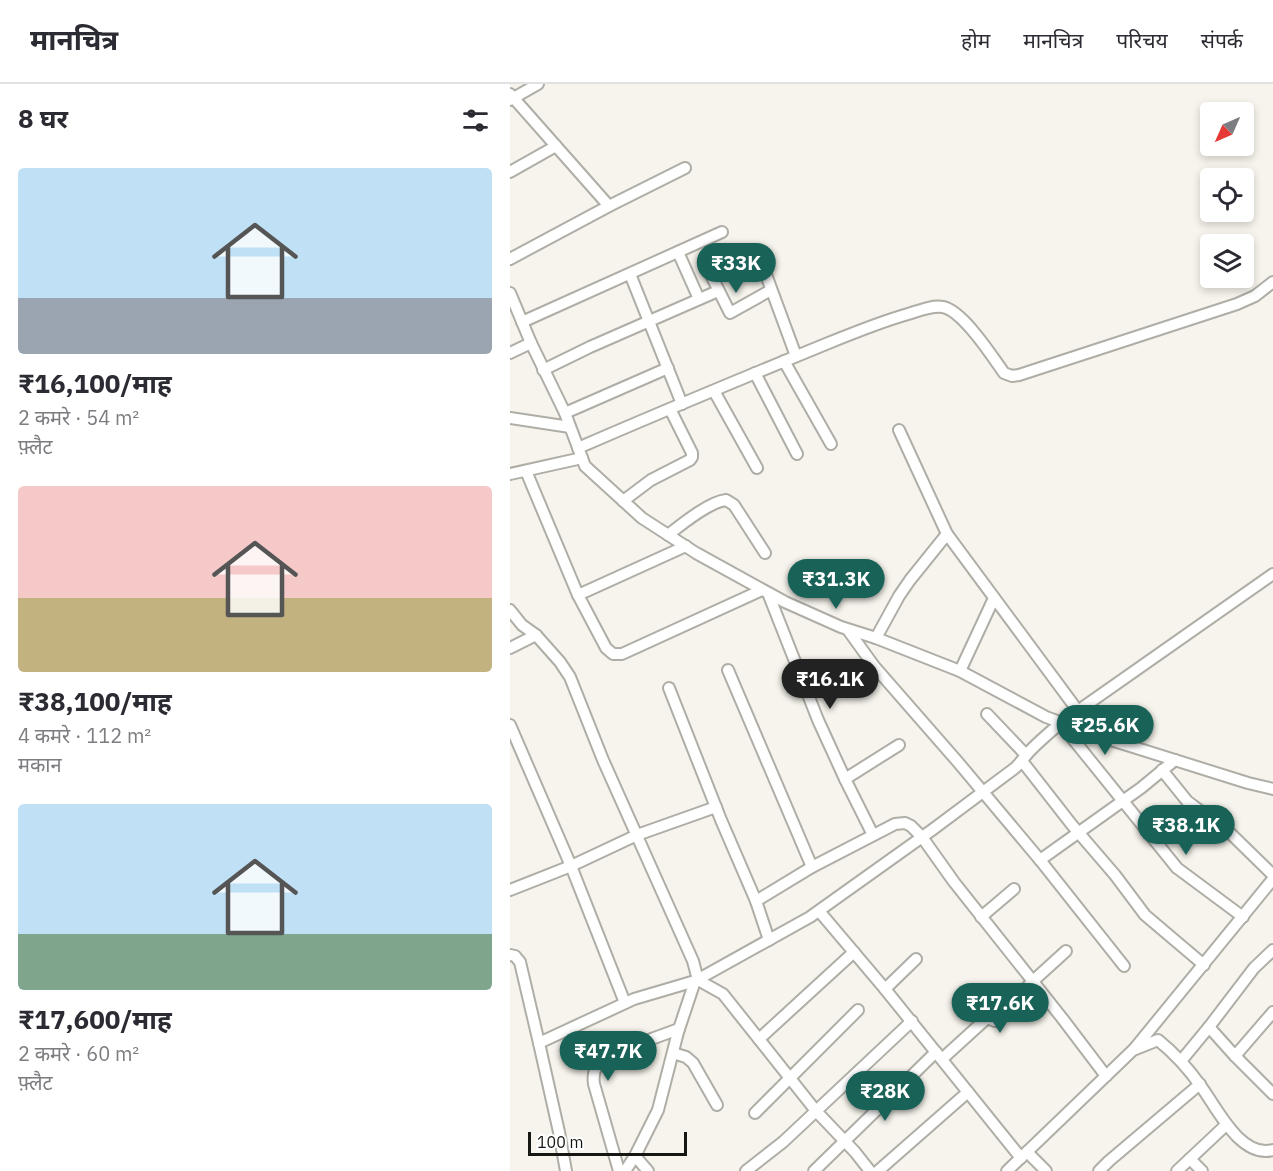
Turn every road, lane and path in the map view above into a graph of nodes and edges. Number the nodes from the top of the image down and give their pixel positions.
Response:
1 (538, 84) edge
2 (511, 98) edge
3 (556, 146) junction
4 (685, 168) dead end
5 (510, 172) edge
6 (609, 206) junction
7 (722, 232) dead end
8 (678, 252) junction
9 (510, 259) edge
10 (740, 261) dead end
11 (761, 261) dead end
12 (630, 274) junction
13 (1273, 282) edge
14 (771, 290) junction
15 (718, 291) junction
16 (510, 293) edge
17 (699, 299) junction
18 (649, 320) junction
19 (522, 322) junction
20 (531, 343) junction
21 (510, 353) edge
22 (796, 356) junction
23 (784, 361) junction
24 (668, 368) junction
25 (543, 370) junction
26 (755, 373) junction
27 (714, 391) junction
28 (682, 404) junction
29 (670, 409) junction
30 (564, 412) junction
31 (510, 418) edge
32 (570, 427) junction
33 (899, 430) dead end
34 (831, 444) dead end
35 (580, 453) junction
36 (797, 454) dead end
37 (757, 468) dead end
38 (526, 471) junction
39 (510, 474) edge
40 (623, 501) junction
41 (947, 534) junction
42 (668, 535) junction
43 (686, 546) junction
44 (765, 553) dead end
45 (1273, 574) edge
46 (765, 591) junction
47 (578, 595) junction
48 (994, 597) junction
49 (510, 610) edge
50 (848, 630) junction
51 (536, 635) junction
52 (876, 638) junction
53 (510, 648) edge
54 (728, 670) dead end
55 (960, 671) junction
56 (669, 688) dead end
57 (1078, 711) junction
58 (987, 714) dead end
59 (1064, 723) junction
60 (510, 725) edge
61 (899, 745) dead end
62 (1024, 758) junction
63 (1175, 760) junction
64 (1162, 770) junction
65 (845, 779) junction
66 (1273, 789) edge
67 (982, 792) junction
68 (1122, 801) junction
69 (716, 807) junction
70 (1079, 832) junction
71 (637, 835) junction
72 (873, 835) junction
73 (921, 837) junction
74 (1040, 860) junction
75 (571, 866) junction
76 (812, 867) junction
77 (1273, 877) edge
78 (1014, 889) dead end
79 (510, 890) edge
80 (756, 901) junction
81 (819, 911) junction
82 (981, 917) junction
83 (1243, 917) junction
84 (769, 940) junction
85 (1273, 950) edge
86 (1066, 951) dead end
87 (854, 952) junction
88 (510, 955) edge
89 (916, 959) dead end
90 (1204, 965) junction
91 (1124, 966) dead end
92 (697, 980) junction
93 (1033, 981) junction
94 (885, 989) junction
95 (625, 1003) junction
96 (858, 1010) dead end
97 (1273, 1012) edge
98 (912, 1021) junction
99 (1209, 1027) junction
100 (678, 1029) junction
101 (759, 1039) junction
102 (538, 1042) junction
103 (1133, 1050) junction
104 (672, 1053) junction
105 (939, 1056) junction
106 (1235, 1056) junction
107 (1180, 1061) junction
108 (1106, 1076) junction
109 (790, 1077) junction
110 (1200, 1084) junction
111 (968, 1092) junction
112 (1272, 1093) edge
113 (717, 1105) dead end
114 (816, 1111) junction
115 (755, 1113) dead end
116 (1226, 1125) junction
117 (845, 1142) junction
118 (1273, 1150) edge
119 (1024, 1155) junction
120 (635, 1156) junction
121 (1190, 1159) junction
122 (566, 1171) edge
123 (619, 1171) edge
124 (625, 1171) edge
125 (648, 1171) edge
126 (746, 1171) edge
127 (814, 1171) edge
128 (870, 1171) edge
129 (878, 1171) edge
130 (1007, 1171) edge
131 (1046, 1171) edge
132 (1099, 1171) edge
133 (1177, 1171) edge
134 (1202, 1171) edge

1 - 2 street
2 - 3 street
3 - 5 street
3 - 6 street
4 - 6 street
6 - 9 street
7 - 8 street
8 - 12 street
8 - 17 street
10 - 15 street
11 - 14 street
12 - 18 street
12 - 19 street
13 - 22 street
14 - 15 street
14 - 22 street
15 - 17 street
16 - 19 street
17 - 18 street
18 - 24 street
18 - 25 street
19 - 20 street
20 - 21 street
20 - 25 street
22 - 23 street
23 - 26 street
23 - 34 street
24 - 28 street
24 - 30 street
25 - 30 street
26 - 27 street
26 - 36 street
27 - 28 street
27 - 37 street
28 - 29 street
29 - 35 street
29 - 40 street
30 - 32 street
31 - 32 street
32 - 35 street
33 - 41 street
35 - 38 street
35 - 40 street
38 - 39 street
38 - 47 street
40 - 42 street
41 - 48 street
41 - 52 street
42 - 43 street
42 - 44 street
43 - 46 street
43 - 47 street
45 - 57 street
46 - 47 street
46 - 50 street
46 - 65 street
48 - 55 street
48 - 57 street
49 - 51 street
50 - 52 street
50 - 67 street
51 - 53 street
51 - 71 street
52 - 55 street
54 - 76 street
55 - 59 street
56 - 69 street
57 - 59 street
58 - 62 street
59 - 62 street
59 - 63 street
59 - 68 street
60 - 75 street
61 - 65 street
62 - 67 street
62 - 70 street
63 - 64 street
63 - 66 street
64 - 68 street
64 - 77 street
65 - 72 street
67 - 73 street
67 - 74 street
68 - 70 street
68 - 83 street
69 - 71 street
69 - 80 street
70 - 74 street
70 - 90 street
71 - 75 street
71 - 92 street
72 - 73 street
72 - 76 street
73 - 81 street
73 - 82 street
74 - 91 street
75 - 79 street
75 - 95 street
76 - 80 street
77 - 83 street
78 - 82 street
80 - 84 street
81 - 84 street
81 - 87 street
82 - 93 street
83 - 90 street
84 - 92 street
85 - 99 street
86 - 93 street
87 - 94 street
87 - 101 street
88 - 102 street
89 - 94 street
90 - 103 street
92 - 95 street
92 - 100 street
92 - 101 street
93 - 105 street
93 - 108 street
94 - 98 street
95 - 102 street
96 - 109 street
97 - 106 street
98 - 105 street
98 - 114 street
99 - 106 street
99 - 107 street
100 - 104 street
100 - 123 street
101 - 109 street
102 - 122 street
103 - 107 street
103 - 108 street
104 - 113 street
104 - 120 street
105 - 111 street
105 - 117 street
106 - 112 street
107 - 110 street
108 - 119 street
109 - 114 street
109 - 115 street
110 - 116 street
110 - 132 street
111 - 119 street
111 - 129 street
114 - 117 street
114 - 126 street
116 - 118 street
116 - 121 street
117 - 127 street
117 - 128 street
119 - 130 street
119 - 131 street
120 - 124 street
120 - 125 street
121 - 133 street
121 - 134 street

